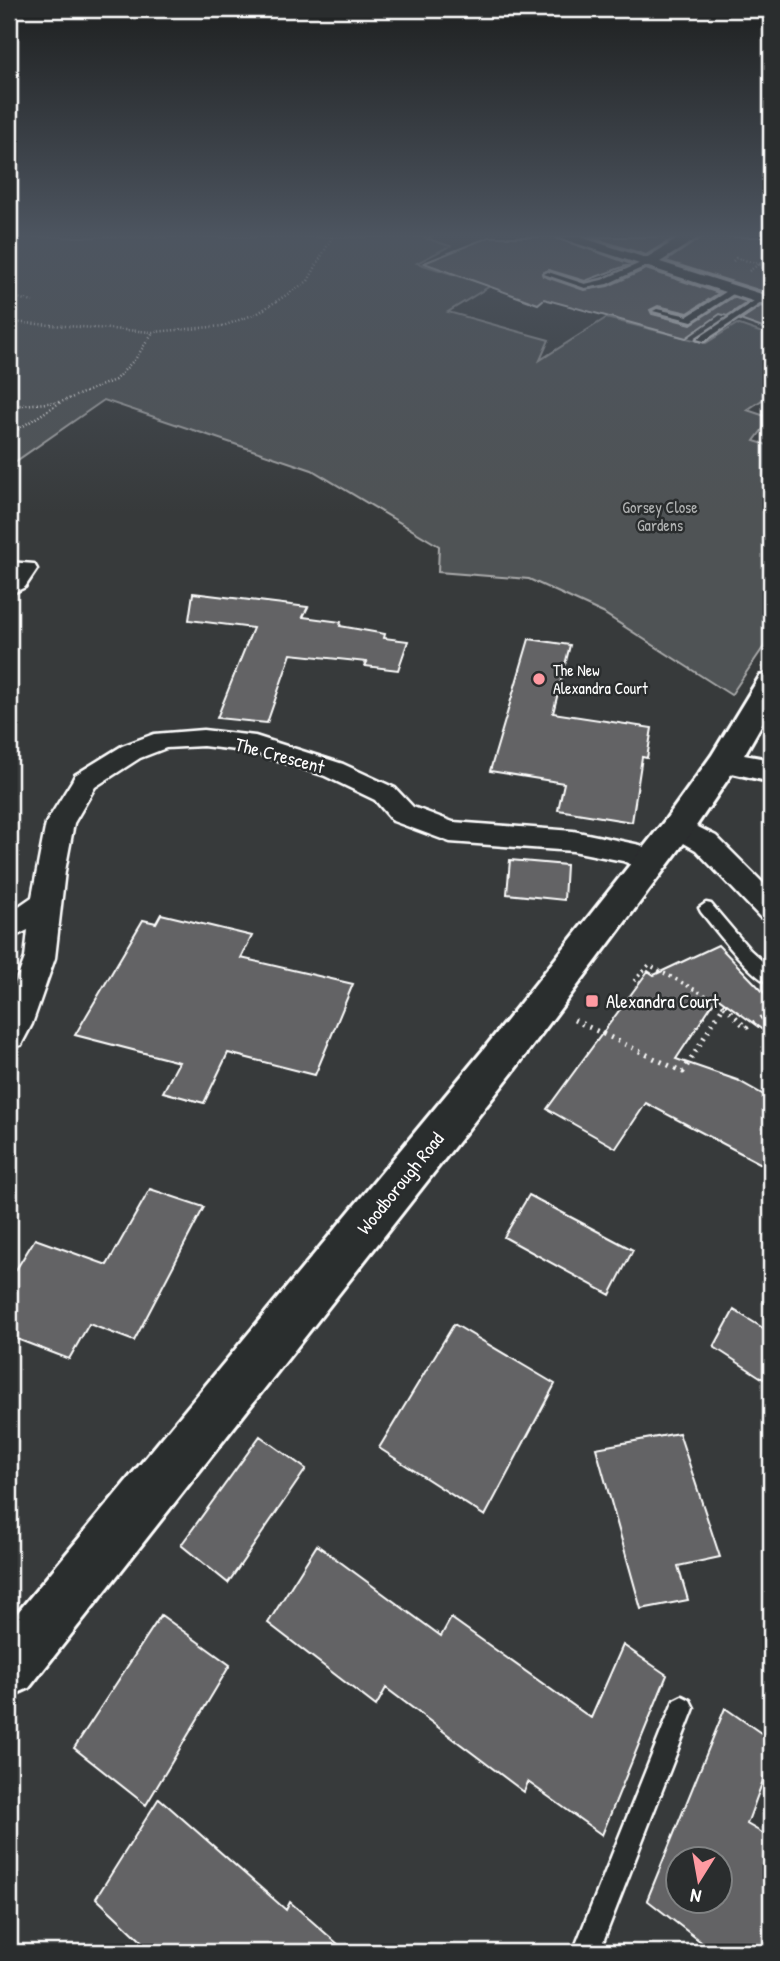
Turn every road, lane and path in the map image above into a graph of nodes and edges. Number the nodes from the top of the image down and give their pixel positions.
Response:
1 (103, 329) edge
2 (194, 329) edge
3 (719, 329) edge
4 (153, 332) junction
5 (701, 339) dead end
6 (61, 402) junction
7 (9, 405) edge
8 (9, 435) edge
9 (9, 569) edge
10 (9, 588) edge
11 (771, 683) edge
12 (724, 761) junction
13 (771, 771) edge
14 (678, 827) junction
15 (649, 862) junction
16 (47, 902) junction
17 (706, 908) dead end
18 (771, 909) edge
19 (9, 928) edge
20 (771, 978) edge
21 (634, 981) dead end
22 (724, 1005) junction
23 (771, 1011) edge
24 (580, 1023) dead end
25 (9, 1036) edge
26 (9, 1668) edge
27 (682, 1708) dead end
28 (586, 1952) edge

1 - 4 path
2 - 4 path
3 - 5 lane
4 - 6 path
6 - 7 path
6 - 8 path
9 - 10 street
11 - 12 main road, Woodborough Road
12 - 13 main road
12 - 14 main road, Woodborough Road
14 - 15 main road, Woodborough Road
14 - 18 street
15 - 16 street, The Crescent
15 - 26 main road, Woodborough Road
16 - 19 street
16 - 25 street, The Crescent
17 - 20 lane
21 - 22 path
22 - 23 path
22 - 24 path
27 - 28 lane

